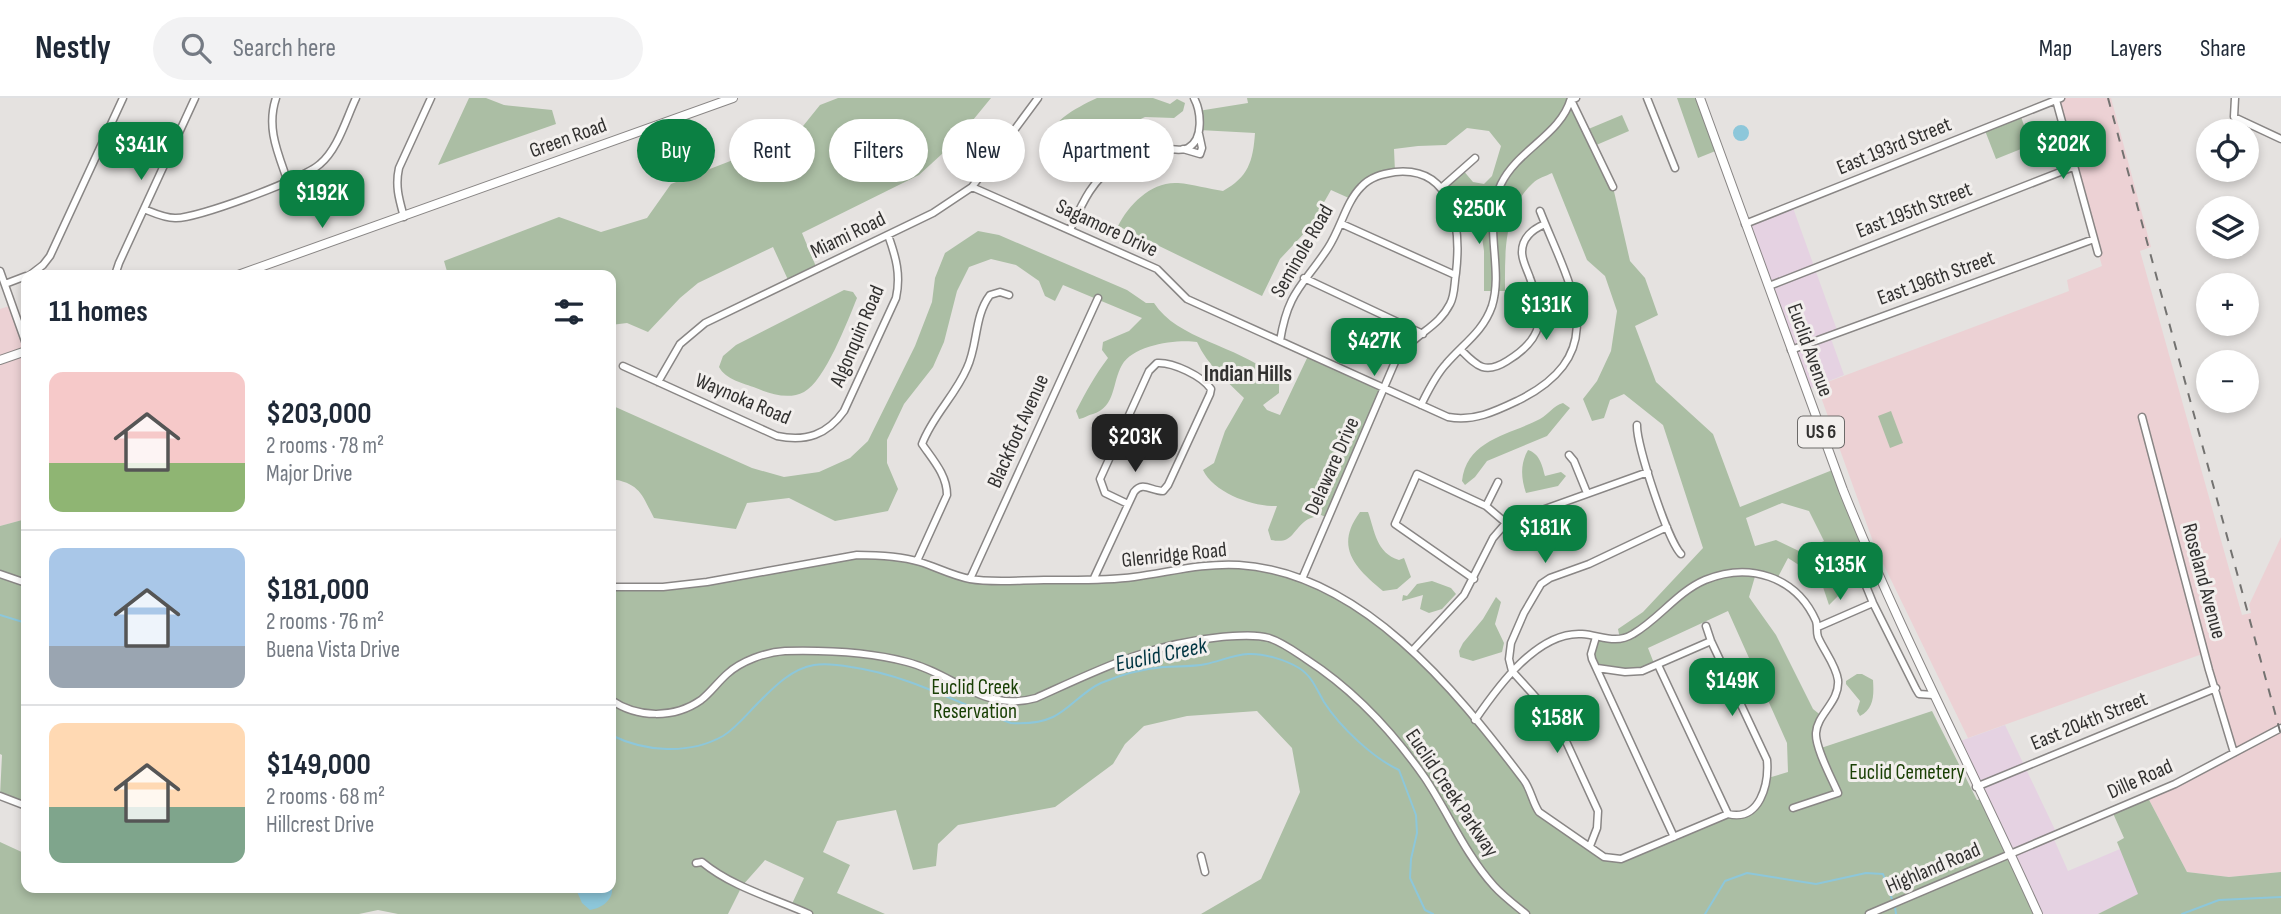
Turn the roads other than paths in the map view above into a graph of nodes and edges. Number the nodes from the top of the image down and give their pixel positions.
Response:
1 (123, 98) edge
2 (195, 98) edge
3 (276, 98) edge
4 (356, 98) edge
5 (431, 98) edge
6 (733, 98) edge
7 (1038, 98) edge
8 (1194, 98) edge
9 (1647, 98) edge
10 (1700, 98) edge
11 (2235, 98) edge
12 (1573, 99) edge
13 (2058, 99) edge
14 (1198, 134) junction
15 (2281, 139) edge
16 (1183, 149) junction
17 (1475, 158) dead end
18 (2073, 167) junction
19 (1675, 168) dead end
20 (288, 182) junction
21 (972, 187) junction
22 (1613, 187) dead end
23 (1441, 188) junction
24 (144, 209) junction
25 (1540, 211) dead end
26 (404, 217) junction
27 (1342, 224) junction
28 (1545, 224) junction
29 (1745, 224) junction
30 (1070, 230) junction
31 (888, 235) junction
32 (2094, 239) junction
33 (2098, 253) dead end
34 (36, 270) edge
35 (118, 270) edge
36 (252, 270) edge
37 (0, 271) edge
38 (1455, 275) junction
39 (21, 278) edge
40 (1304, 278) junction
41 (5, 284) junction
42 (1769, 286) junction
43 (1009, 295) dead end
44 (1098, 298) dead end
45 (21, 330) edge
46 (1423, 334) junction
47 (1280, 341) junction
48 (1461, 350) junction
49 (1791, 350) junction
50 (21, 353) edge
51 (0, 360) edge
52 (623, 366) dead end
53 (658, 382) junction
54 (1385, 389) junction
55 (1421, 405) junction
56 (844, 411) joint
57 (2142, 417) dead end
58 (1637, 425) dead end
59 (1570, 455) dead end
60 (1648, 472) junction
61 (1498, 482) dead end
62 (1587, 493) junction
63 (1128, 504) junction
64 (1486, 506) junction
65 (1506, 523) junction
66 (1667, 527) junction
67 (1866, 547) junction
68 (1681, 554) dead end
69 (917, 561) junction
70 (0, 574) edge
71 (1094, 578) junction
72 (970, 579) junction
73 (1302, 579) junction
74 (1474, 579) junction
75 (21, 581) edge
76 (616, 587) edge
77 (1873, 603) junction
78 (1706, 626) dead end
79 (1818, 627) junction
80 (1596, 636) junction
81 (1711, 641) junction
82 (1412, 650) junction
83 (1658, 665) junction
84 (1597, 668) junction
85 (1512, 671) junction
86 (2216, 688) junction
87 (1933, 695) junction
88 (616, 703) edge
89 (1475, 720) junction
90 (2280, 729) edge
91 (2234, 753) junction
92 (1976, 787) junction
93 (0, 796) edge
94 (21, 804) edge
95 (1793, 808) dead end
96 (1728, 814) junction
97 (1674, 837) junction
98 (1590, 846) junction
99 (2011, 854) junction
100 (1200, 856) dead end
101 (696, 863) dead end
102 (1205, 873) dead end
103 (809, 914) edge
104 (1526, 914) edge
105 (1869, 914) edge
106 (2038, 914) edge

1 - 34 street
2 - 24 street
3 - 20 street
4 - 20 street
5 - 26 street
6 - 26 main road, Green Road
7 - 21 street, Miami Road
8 - 14 street
9 - 19 street
10 - 29 main road, Euclid Avenue / US 6
11 - 15 street
12 - 22 street
12 - 48 street
13 - 18 street
13 - 29 street, East 193rd Street
14 - 16 street
14 - 16 street
16 - 30 street
17 - 23 street
18 - 32 street
18 - 42 street, East 195th Street
20 - 24 street
21 - 30 street, Sagamore Drive
21 - 31 street, Miami Road
23 - 27 street, Seminole Road
23 - 38 street, Delaware Drive
24 - 35 street
25 - 28 street, Sagamore Drive
26 - 36 main road, Green Road
27 - 38 street
27 - 40 street, Seminole Road
28 - 48 street
28 - 55 street, Sagamore Drive
29 - 42 main road, Euclid Avenue / US 6
30 - 47 street, Sagamore Drive
31 - 53 street, Miami Road
31 - 56 street, Algonquin Road
32 - 33 street
32 - 49 street, East 196th Street
37 - 41 street
38 - 46 street, Delaware Drive
39 - 41 street
40 - 46 street
40 - 47 street, Seminole Road
41 - 45 street
42 - 49 main road, Euclid Avenue / US 6
43 - 69 street
44 - 72 street, Blackfoot Avenue
46 - 54 street, Delaware Drive
47 - 54 street, Sagamore Drive
48 - 55 street
49 - 67 main road, Euclid Avenue / US 6
50 - 51 main road
52 - 53 street, Waynoka Road
53 - 56 street, Waynoka Road
54 - 55 street, Sagamore Drive
54 - 73 street, Delaware Drive
57 - 86 street, Roseland Avenue
58 - 60 street
59 - 62 street
60 - 62 street
60 - 66 street
61 - 64 street
62 - 65 street
63 - 63 street
63 - 71 street
64 - 65 street
64 - 74 street
65 - 74 street
66 - 68 street
66 - 85 street
67 - 77 street
67 - 87 main road, Euclid Avenue / US 6
69 - 72 street, Glenridge Road
69 - 76 street, Glenridge Road
70 - 75 street
71 - 72 street, Glenridge Road
71 - 73 street, Glenridge Road
73 - 82 street, Glenridge Road
74 - 82 street
77 - 79 street
77 - 87 street
78 - 81 street
79 - 80 street
79 - 95 street
80 - 84 street
80 - 85 street
81 - 83 street
81 - 96 street, Glenridge Road
82 - 89 street, Glenridge Road
83 - 84 street
83 - 96 street
84 - 97 street
85 - 89 street
85 - 98 street
86 - 91 street, Roseland Avenue
86 - 92 street, East 204th Street
87 - 92 main road, Euclid Avenue / US 6
88 - 104 street, Euclid Creek Parkway
89 - 98 street, Glenridge Road
90 - 91 street, Dille Road
91 - 99 street, Dille Road
92 - 99 main road, Euclid Avenue / US 6
93 - 94 street
96 - 97 street, Glenridge Road
97 - 98 street, Glenridge Road
99 - 105 street, Highland Road
99 - 106 main road, Euclid Avenue / US 6
100 - 102 street
101 - 103 street

